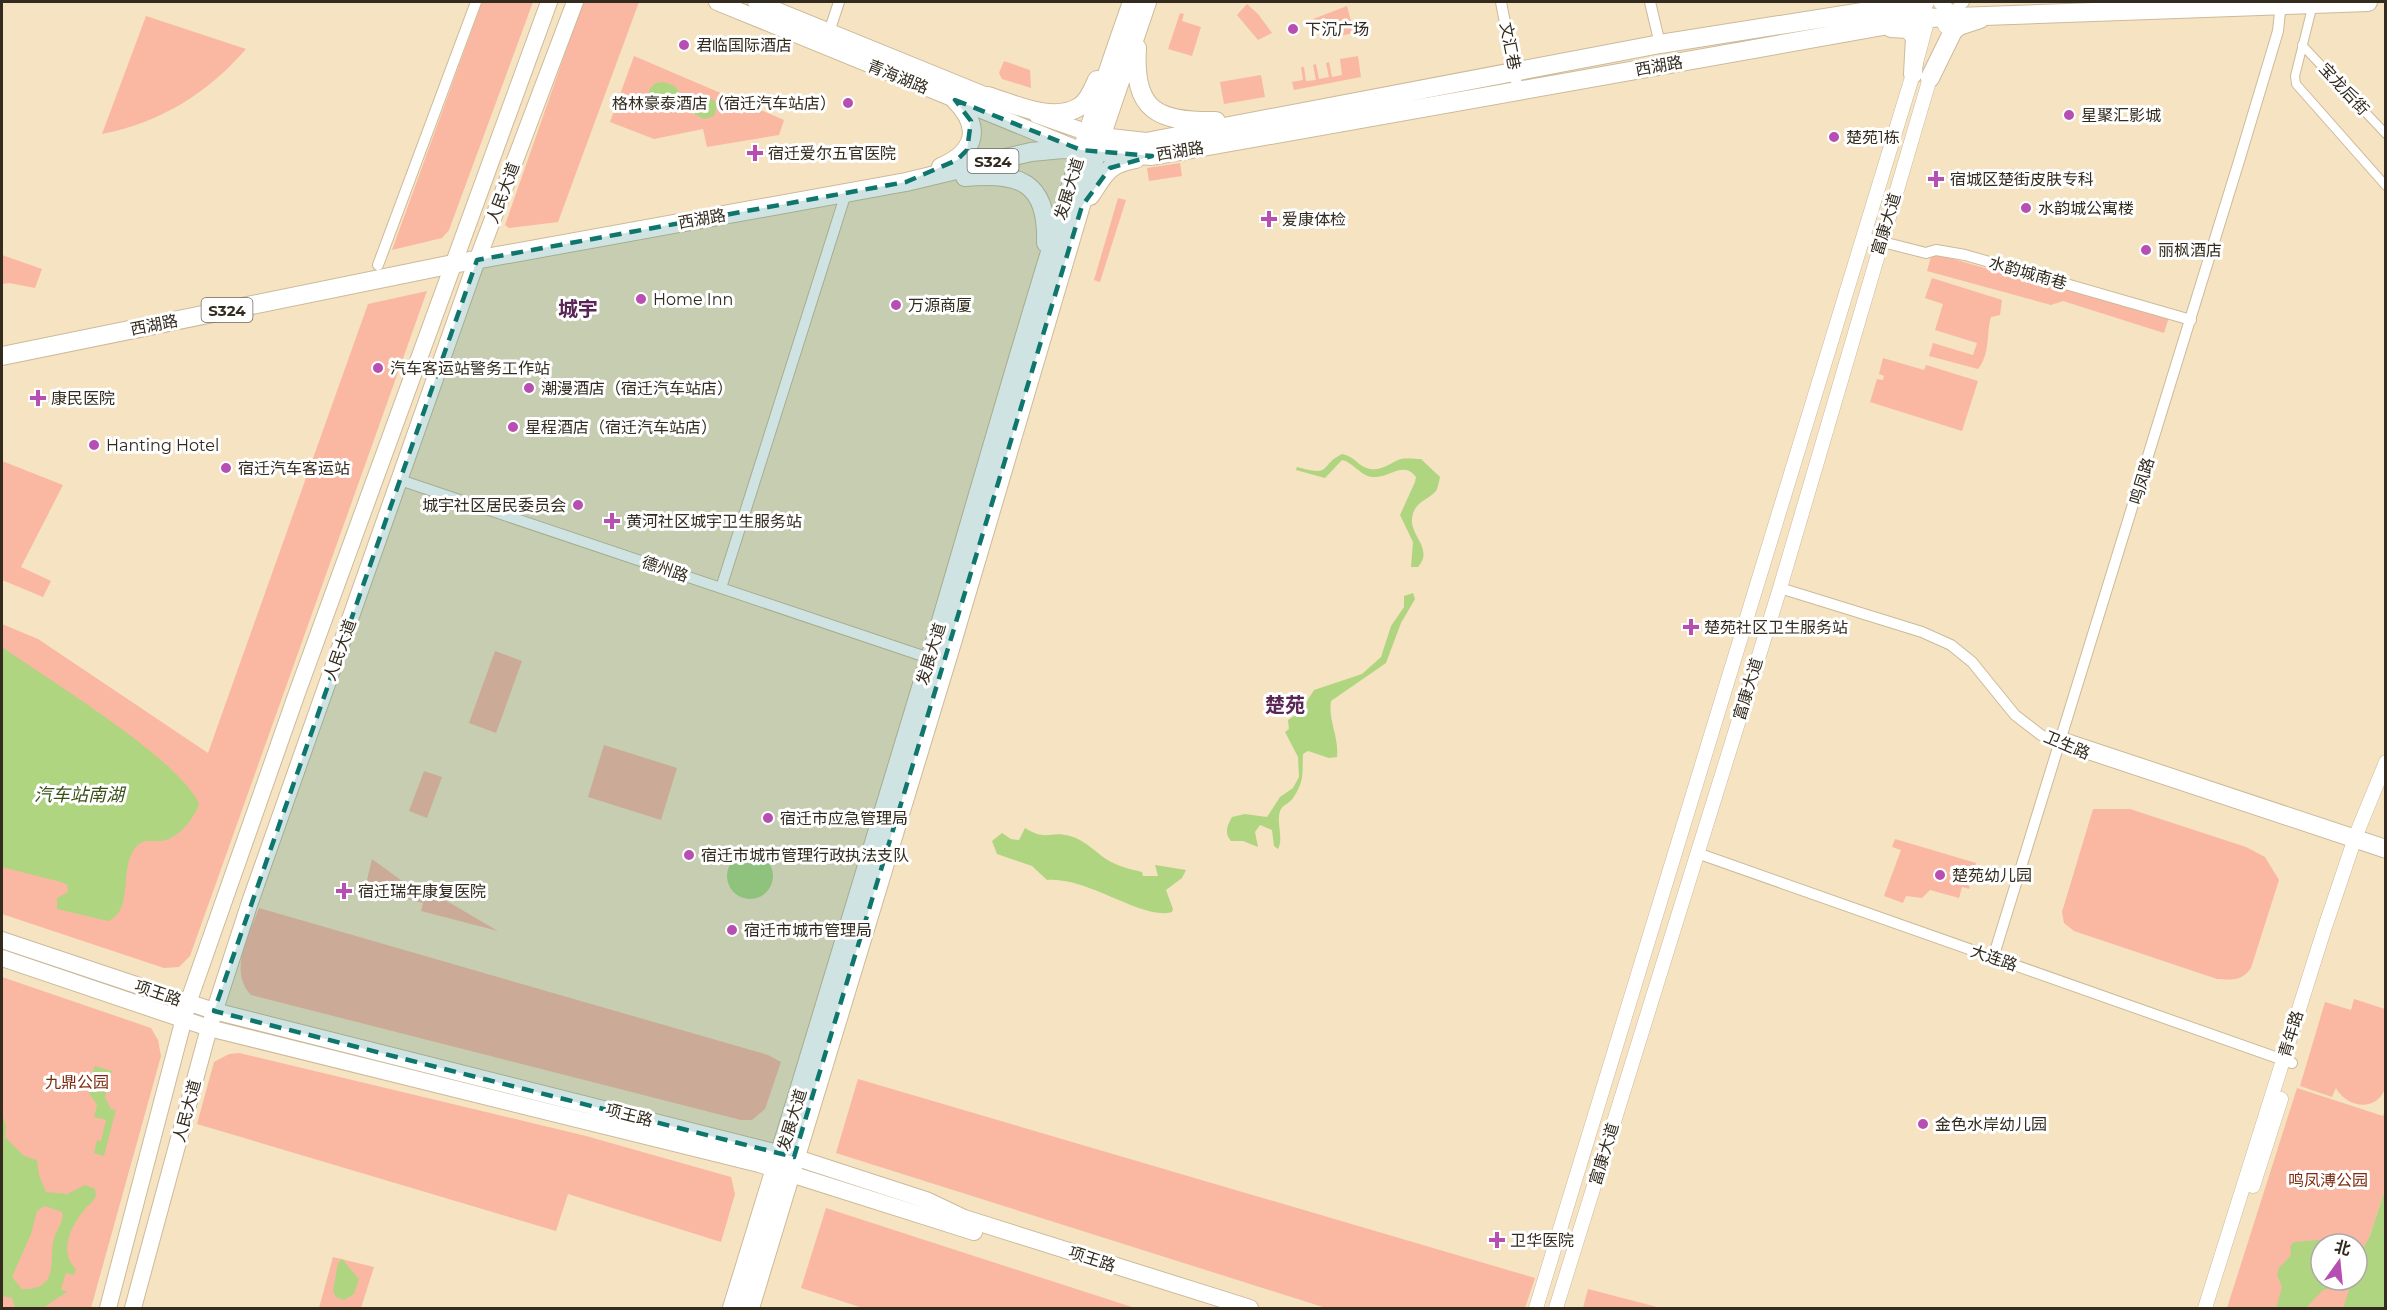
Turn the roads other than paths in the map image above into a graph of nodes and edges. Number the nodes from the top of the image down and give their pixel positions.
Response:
1 (476, 2) edge
2 (549, 2) edge
3 (575, 2) edge
4 (717, 2) edge
5 (756, 2) edge
6 (839, 2) edge
7 (1147, 2) edge
8 (1501, 2) edge
9 (1650, 2) edge
10 (1964, 2) edge
11 (2368, 2) edge
12 (2281, 3) edge
13 (2313, 4) junction
14 (1923, 6) edge
15 (1944, 8) edge
16 (2012, 13) junction
17 (1132, 15) edge
18 (1854, 31) junction
19 (829, 32) junction
20 (1660, 44) junction
21 (2302, 45) junction
22 (1515, 72) junction
23 (1921, 76) junction
24 (1518, 91) junction
25 (988, 96) junction
26 (955, 100) junction
27 (1265, 120) junction
28 (2385, 134) edge
29 (1091, 143) junction
30 (1152, 156) junction
31 (906, 182) junction
32 (2385, 186) edge
33 (479, 192) junction
34 (846, 193) junction
35 (500, 201) junction
36 (1082, 206) junction
37 (1863, 237) junction
38 (1881, 241) junction
39 (477, 260) junction
40 (453, 264) junction
41 (378, 265) dead end
42 (1034, 299) junction
43 (2191, 320) junction
44 (431, 326) junction
45 (451, 333) junction
46 (2, 356) edge
47 (400, 480) junction
48 (1780, 585) junction
49 (721, 588) junction
50 (929, 658) junction
51 (2062, 742) junction
52 (2385, 762) edge
53 (2385, 786) edge
54 (2359, 840) junction
55 (2385, 845) edge
56 (1697, 853) junction
57 (2385, 853) edge
58 (2, 940) edge
59 (2, 958) edge
60 (1993, 958) junction
61 (188, 1003) junction
62 (182, 1019) junction
63 (212, 1020) junction
64 (2288, 1061) junction
65 (786, 1163) junction
66 (108, 1308) edge
67 (133, 1308) edge
68 (732, 1308) edge
69 (750, 1308) edge
70 (1212, 1308) edge
71 (1250, 1308) edge
72 (1536, 1308) edge
73 (1556, 1308) edge
74 (2205, 1308) edge
75 (2215, 1308) edge

1 - 41 street
2 - 33 main road, 人民大道
3 - 35 main road, 人民大道
4 - 26 main road, 青海湖路
5 - 19 main road, 青海湖路
6 - 19 street
7 - 17 main road, 发展大道
8 - 22 street, 文汇巷
9 - 20 street
10 - 15 street
11 - 13 main road, 西湖路
12 - 13 main road, 西湖路
12 - 16 main road, 西湖路
12 - 43 street, 鸣凤路
13 - 21 street
14 - 15 main road, 西湖路
14 - 18 main road, 西湖路
14 - 20 main road, 西湖路
14 - 23 street, 富康大道
15 - 16 main road, 西湖路
15 - 23 street, 富康大道
16 - 23 main road
17 - 25 main road
17 - 27 main road
17 - 29 main road, 发展大道
18 - 23 main road
18 - 24 main road, 西湖路
19 - 25 main road, 青海湖路
20 - 22 main road, 西湖路
21 - 28 street, 宝龙后街
21 - 32 street
22 - 24 street, 文汇巷
22 - 27 main road, 西湖路
23 - 37 street, 富康大道
23 - 38 street, 富康大道
24 - 30 main road, 西湖路
25 - 29 main road, 青海湖路
26 - 29 main road, 青海湖路
26 - 31 main road
27 - 29 main road, 西湖路
29 - 30 main road, 西湖路
29 - 31 main road, 西湖路 / S324
29 - 36 main road, 发展大道
29 - 42 main road, 发展大道
30 - 36 main road
31 - 34 main road, 西湖路 / S324
31 - 42 main road
33 - 35 main road
33 - 40 main road, 人民大道
34 - 39 main road, 西湖路 / S324
34 - 49 street
35 - 39 main road, 人民大道
36 - 65 main road, 发展大道
37 - 38 street, 水韵城南巷
37 - 72 street, 富康大道
38 - 43 street, 水韵城南巷
38 - 48 street, 富康大道
39 - 40 main road, 西湖路 / S324
39 - 45 main road, 人民大道
40 - 44 main road, 人民大道
40 - 46 main road, 西湖路 / S324
42 - 50 main road, 发展大道
43 - 51 street, 鸣凤路
44 - 45 main road
44 - 61 main road, 人民大道
45 - 47 main road, 人民大道
47 - 49 street, 德州路
47 - 63 main road, 人民大道
48 - 51 street, 卫生路
48 - 56 street, 富康大道
49 - 50 street, 德州路
50 - 65 main road, 发展大道
51 - 54 street, 卫生路
51 - 60 street, 鸣凤路
52 - 54 street, 青年路
53 - 54 street, 青年路
54 - 55 street, 卫生路
54 - 57 street, 卫生路
54 - 64 street, 青年路
56 - 60 street, 大连路
56 - 73 street, 富康大道
58 - 61 main road, 项王路
59 - 62 main road, 项王路
60 - 64 street, 大连路
61 - 62 main road, 人民大道
61 - 63 main road, 项王路
62 - 63 main road, 项王路
62 - 66 main road, 人民大道
63 - 65 main road, 项王路
63 - 67 main road, 人民大道
64 - 74 street, 青年路
64 - 75 street, 青年路
65 - 68 main road, 发展大道
65 - 69 main road, 发展大道
65 - 70 main road, 项王路
65 - 71 main road, 项王路

